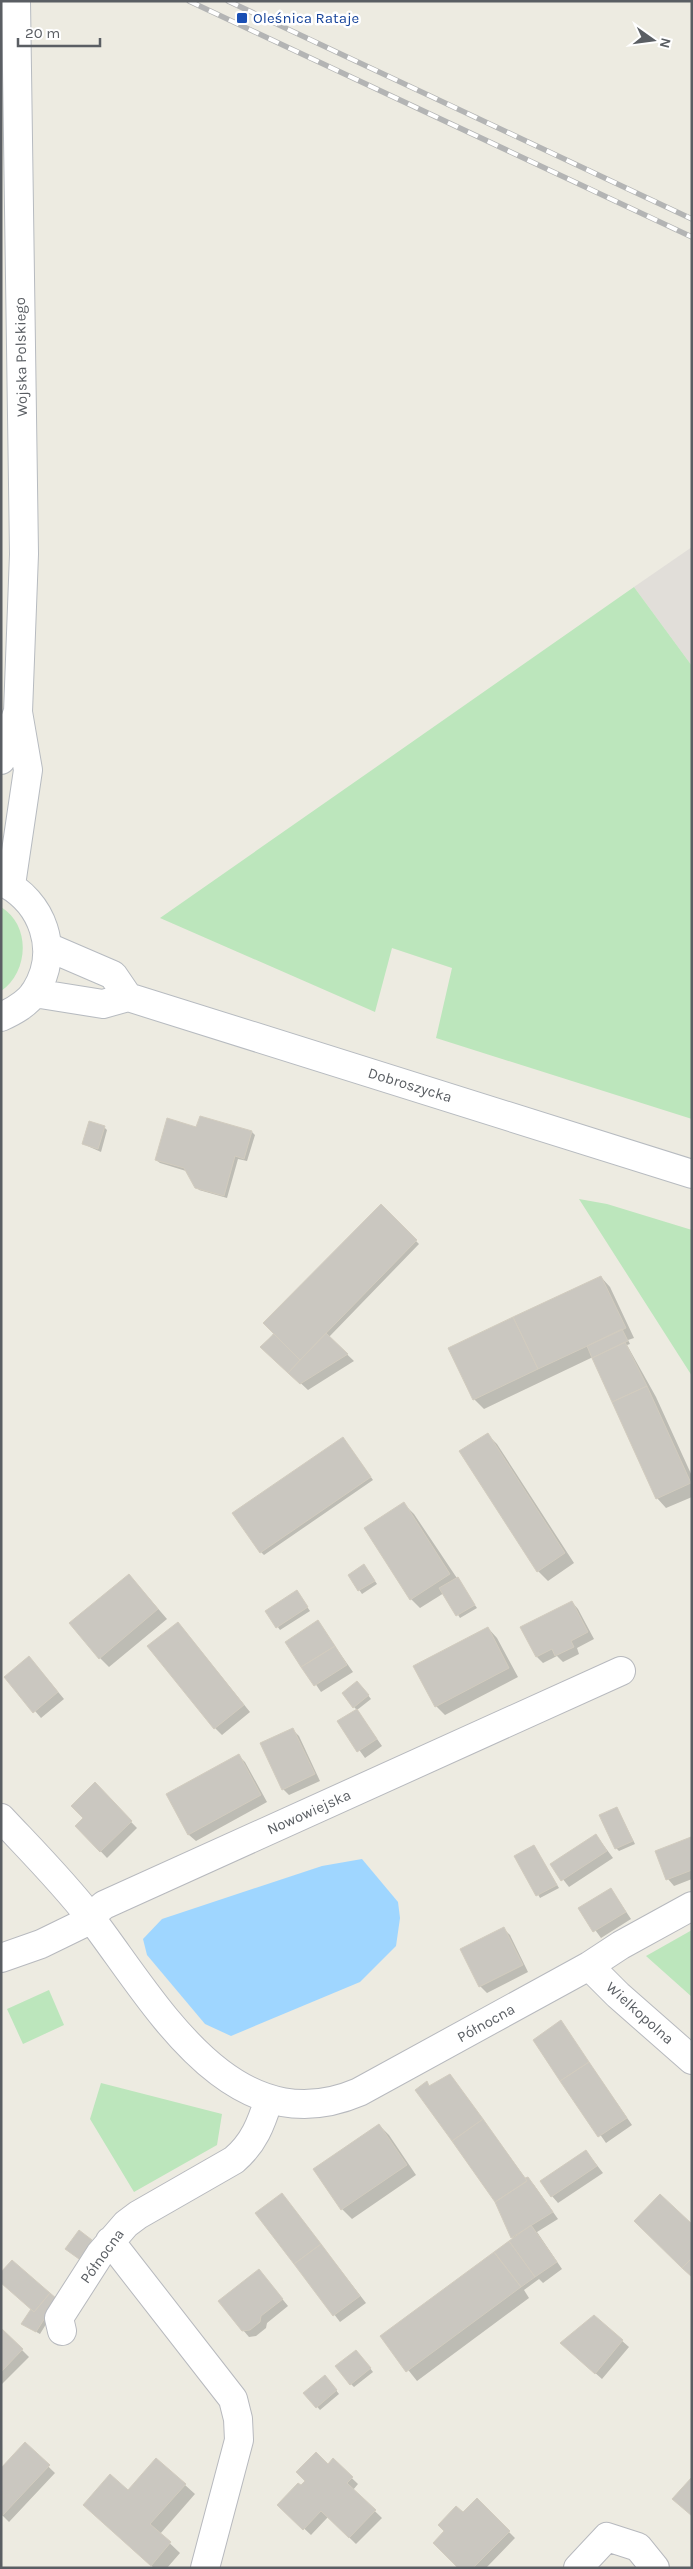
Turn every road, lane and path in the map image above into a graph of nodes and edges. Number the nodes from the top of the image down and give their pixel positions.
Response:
1 (16, 1) edge
2 (18, 712) junction
3 (1, 760) edge
4 (6, 883) edge
5 (48, 947) junction
6 (34, 993) junction
7 (128, 997) junction
8 (1, 1017) edge
9 (692, 1174) edge
10 (621, 1671) dead end
11 (1, 1818) edge
12 (692, 1906) edge
13 (90, 1917) junction
14 (1, 1958) edge
15 (589, 1966) junction
16 (692, 2060) edge
17 (269, 2099) junction
18 (110, 2241) junction
19 (62, 2330) dead end
20 (204, 2568) edge
21 (578, 2568) edge
22 (655, 2568) edge

1 - 2 street, Wojska Polskiego
2 - 3 street, Wojska Polskiego
2 - 4 street, Wojska Polskiego
4 - 5 street
5 - 6 street
5 - 7 street
6 - 7 street
6 - 8 street
7 - 9 street, Dobroszycka
10 - 13 street, Nowowiejska
11 - 13 street, Północna
12 - 15 street, Północna
13 - 14 street, Nowowiejska
13 - 17 street, Północna
15 - 16 street, Wielkopolna
15 - 17 street, Północna
17 - 18 street, Północna
18 - 19 street, Północna
18 - 20 street
21 - 22 street

